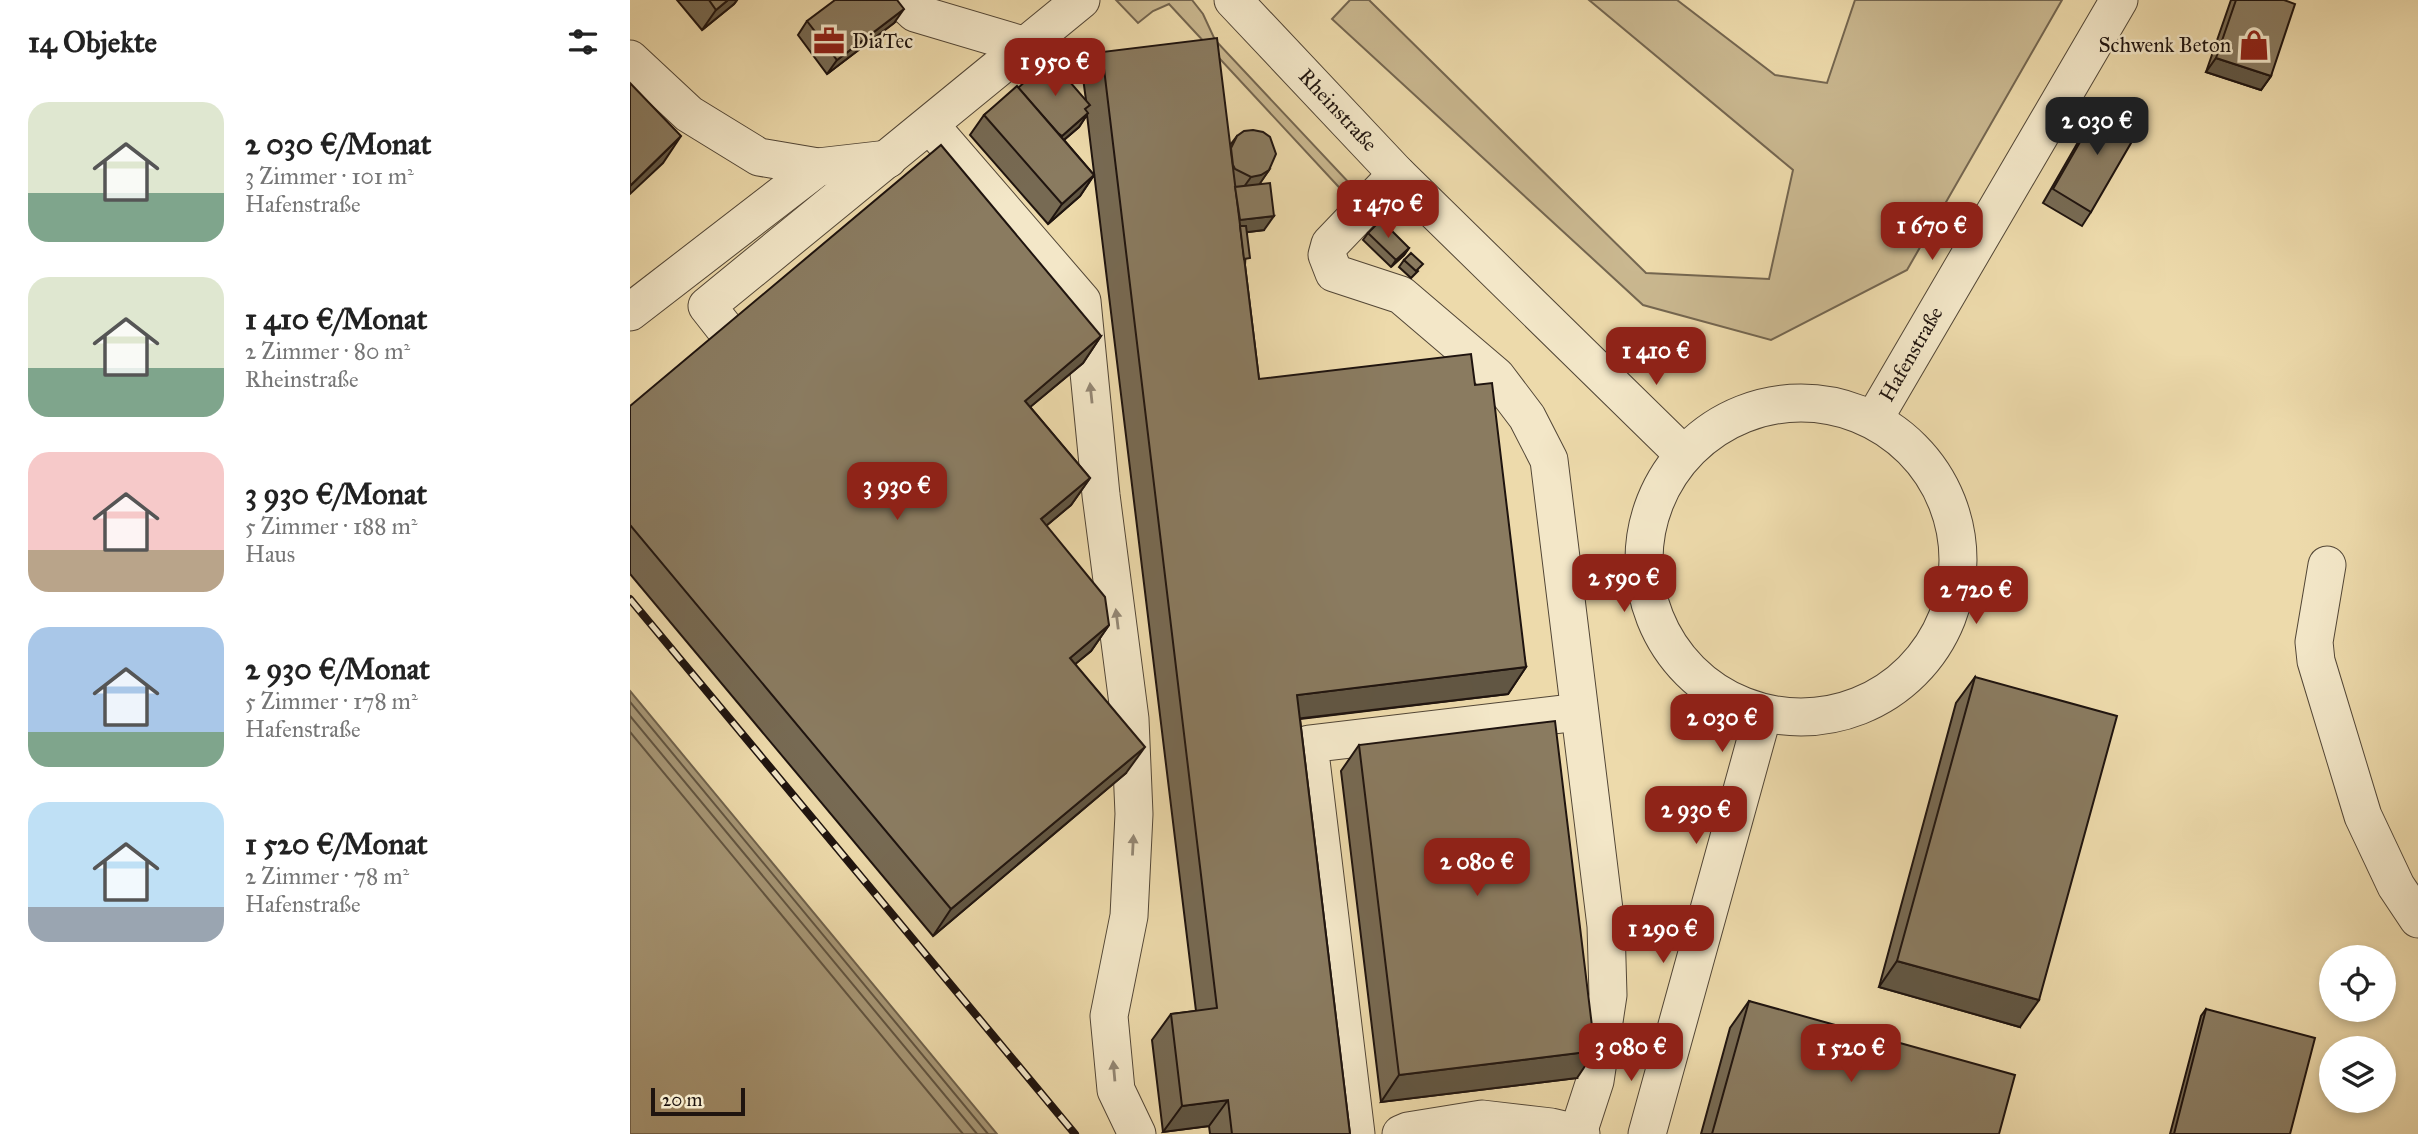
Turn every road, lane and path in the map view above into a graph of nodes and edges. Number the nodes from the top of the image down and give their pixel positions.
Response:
1 (901, 0) edge
2 (1081, 0) edge
3 (1233, 0) edge
4 (2119, 0) edge
5 (1026, 46) junction
6 (630, 59) edge
7 (930, 125) junction
8 (888, 159) junction
9 (818, 167) junction
10 (1398, 174) junction
11 (630, 312) edge
12 (729, 334) edge
13 (1874, 419) junction
14 (1683, 454) junction
15 (2327, 565) dead end
16 (1579, 712) junction
17 (1763, 714) junction
18 (2418, 919) edge
19 (1137, 1134) edge
20 (1356, 1134) edge
21 (1401, 1134) edge
22 (1580, 1134) edge
23 (1647, 1134) edge

1 - 5 street
2 - 5 street
3 - 10 street, Rheinstraße
4 - 13 street, Hafenstraße
5 - 7 street
6 - 9 street
7 - 8 street
19 -> 7 street
8 - 9 street
8 - 12 street
9 - 11 street
10 - 14 street, Rheinstraße
10 - 16 street
13 - 14 street
13 - 17 street
14 - 17 street
15 - 18 street
16 - 20 street
16 - 22 street
17 - 23 street
21 - 22 street

